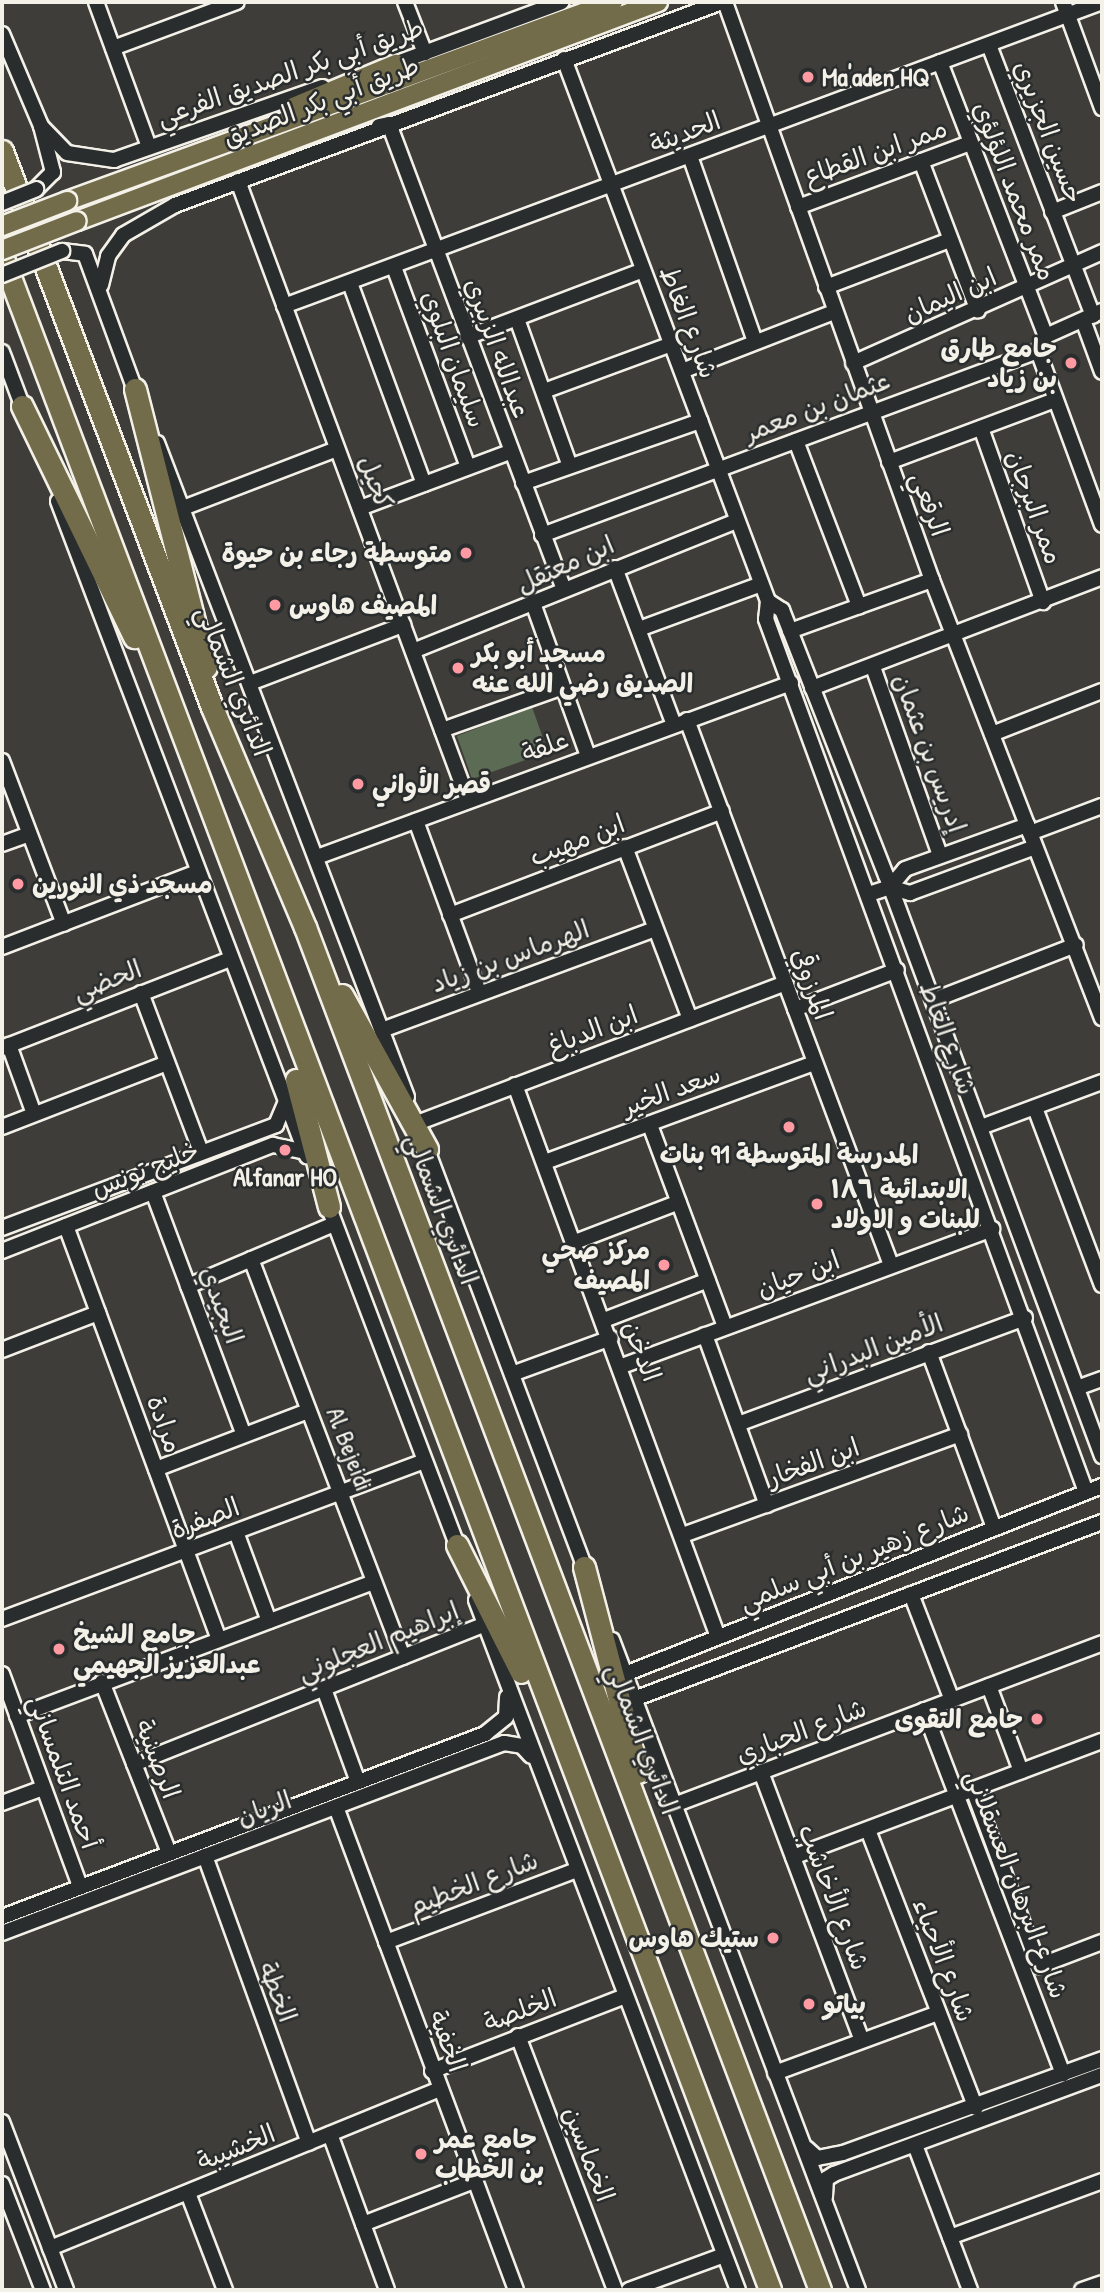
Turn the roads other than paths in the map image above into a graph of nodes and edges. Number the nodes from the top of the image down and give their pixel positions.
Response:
1 (96, 2) edge
2 (237, 2) edge
3 (405, 2) edge
4 (562, 2) edge
5 (613, 2) edge
6 (658, 2) edge
7 (723, 2) edge
8 (1102, 2) edge
9 (527, 8) edge
10 (1065, 8) edge
11 (2, 34) edge
12 (989, 45) junction
13 (113, 48) junction
14 (425, 53) junction
15 (564, 59) junction
16 (940, 62) junction
17 (396, 64) junction
18 (1102, 108) edge
19 (389, 124) junction
20 (41, 126) junction
21 (769, 126) junction
22 (970, 143) junction
23 (149, 147) junction
24 (2, 151) edge
25 (200, 153) junction
26 (690, 156) junction
27 (921, 161) junction
28 (216, 168) junction
29 (237, 180) junction
30 (612, 187) junction
31 (1102, 192) edge
32 (2, 203) edge
33 (798, 207) junction
34 (1052, 212) junction
35 (2, 226) edge
36 (950, 240) junction
37 (2, 250) edge
38 (437, 252) junction
39 (1102, 252) edge
40 (2, 256) edge
41 (1073, 263) junction
42 (394, 267) junction
43 (643, 270) junction
44 (2, 275) edge
45 (350, 283) junction
46 (101, 285) junction
47 (826, 287) junction
48 (1027, 288) junction
49 (284, 306) junction
50 (978, 311) junction
51 (834, 312) junction
52 (1093, 316) edge
53 (517, 319) junction
54 (1046, 336) junction
55 (467, 337) junction
56 (755, 342) junction
57 (672, 344) junction
58 (1038, 351) junction
59 (2, 352) edge
60 (853, 363) junction
61 (682, 371) junction
62 (1102, 372) edge
63 (135, 389) junction
64 (544, 391) junction
65 (1055, 400) junction
66 (22, 406) junction
67 (870, 411) junction
68 (700, 421) junction
69 (981, 428) junction
70 (796, 441) junction
71 (337, 449) junction
72 (510, 452) junction
73 (889, 462) junction
74 (570, 466) junction
75 (468, 467) junction
76 (717, 470) junction
77 (523, 483) junction
78 (424, 484) junction
79 (183, 508) junction
80 (360, 509) junction
81 (736, 521) junction
82 (1102, 524) edge
83 (542, 535) junction
84 (615, 568) junction
85 (1102, 577) edge
86 (932, 580) junction
87 (761, 584) junction
88 (563, 588) junction
89 (768, 601) junction
90 (1043, 602) junction
91 (859, 606) junction
92 (534, 607) junction
93 (403, 625) junction
94 (639, 629) junction
95 (790, 631) junction
96 (954, 638) junction
97 (413, 651) junction
98 (873, 667) junction
99 (250, 683) junction
100 (791, 683) junction
101 (563, 687) junction
102 (812, 688) junction
103 (1102, 691) edge
104 (212, 707) junction
105 (680, 723) junction
106 (180, 727) junction
107 (442, 730) junction
108 (992, 734) junction
109 (588, 756) junction
110 (2, 761) edge
111 (468, 800) junction
112 (1102, 806) edge
113 (722, 811) junction
114 (416, 821) junction
115 (1028, 829) junction
116 (29, 834) junction
117 (2, 844) edge
118 (625, 847) junction
119 (1035, 847) junction
120 (940, 855) junction
121 (317, 857) junction
122 (197, 872) junction
123 (890, 887) junction
124 (869, 894) junction
125 (450, 915) junction
126 (64, 924) junction
127 (305, 927) junction
128 (655, 929) junction
129 (1076, 946) junction
130 (2, 947) edge
131 (230, 959) junction
132 (897, 971) junction
133 (270, 980) junction
134 (785, 983) junction
135 (479, 992) junction
136 (141, 993) junction
137 (1099, 998) edge
138 (934, 999) junction
139 (795, 1009) junction
140 (1102, 1018) edge
141 (690, 1019) junction
142 (382, 1030) junction
143 (5, 1046) edge
144 (167, 1063) junction
145 (814, 1063) junction
146 (1102, 1082) edge
147 (515, 1085) junction
148 (286, 1101) junction
149 (1035, 1108) junction
150 (34, 1114) junction
151 (417, 1123) junction
152 (650, 1125) junction
153 (2, 1127) edge
154 (981, 1128) junction
155 (234, 1142) junction
156 (427, 1149) junction
157 (201, 1152) junction
158 (305, 1152) junction
159 (240, 1158) junction
160 (545, 1163) junction
161 (153, 1192) junction
162 (679, 1202) junction
163 (332, 1216) junction
164 (66, 1226) junction
165 (2, 1228) edge
166 (992, 1229) junction
167 (575, 1241) junction
168 (2, 1251) edge
169 (251, 1259) junction
170 (891, 1265) junction
171 (708, 1280) junction
172 (1102, 1285) edge
173 (188, 1286) junction
174 (98, 1313) junction
175 (1025, 1318) junction
176 (604, 1320) junction
177 (725, 1328) junction
178 (705, 1335) junction
179 (611, 1338) junction
180 (2, 1350) edge
181 (929, 1352) junction
182 (622, 1366) junction
183 (512, 1374) junction
184 (1102, 1379) edge
185 (1077, 1388) junction
186 (308, 1411) junction
187 (738, 1424) junction
188 (960, 1434) junction
189 (244, 1435) junction
190 (1102, 1456) edge
191 (424, 1461) junction
192 (156, 1469) junction
193 (1102, 1486) edge
194 (1086, 1492) junction
195 (340, 1493) junction
196 (766, 1505) junction
197 (1102, 1522) edge
198 (994, 1528) junction
199 (236, 1532) junction
200 (682, 1535) junction
201 (457, 1545) junction
202 (186, 1552) junction
203 (584, 1567) junction
204 (374, 1582) junction
205 (911, 1594) junction
206 (2, 1619) edge
207 (269, 1621) junction
208 (484, 1625) junction
209 (718, 1637) junction
210 (219, 1639) junction
211 (1102, 1643) edge
212 (402, 1657) junction
213 (2, 1674) edge
214 (625, 1674) junction
215 (103, 1682) junction
216 (506, 1685) junction
217 (989, 1686) junction
218 (324, 1689) junction
219 (635, 1699) junction
220 (952, 1700) junction
221 (924, 1710) junction
222 (17, 1716) junction
223 (494, 1728) junction
224 (1102, 1741) edge
225 (500, 1745) junction
226 (537, 1763) junction
227 (134, 1764) junction
228 (1021, 1771) junction
229 (761, 1772) junction
230 (574, 1778) junction
231 (358, 1782) junction
232 (43, 1788) junction
233 (973, 1789) junction
234 (957, 1795) junction
235 (2, 1803) edge
236 (674, 1805) junction
237 (336, 1807) junction
238 (868, 1830) junction
239 (169, 1853) junction
240 (205, 1856) junction
241 (793, 1857) junction
242 (576, 1870) junction
243 (666, 1879) junction
244 (80, 1886) junction
245 (2, 1917) edge
246 (2, 1933) edge
247 (386, 1942) junction
248 (1102, 1942) edge
249 (625, 1996) junction
250 (938, 2013) junction
251 (518, 2036) junction
252 (862, 2040) junction
253 (1102, 2059) edge
254 (432, 2071) junction
255 (775, 2073) junction
256 (1063, 2074) junction
257 (1102, 2076) edge
258 (439, 2089) junction
259 (976, 2108) junction
260 (2, 2122) edge
261 (330, 2134) junction
262 (309, 2143) junction
263 (802, 2143) junction
264 (915, 2145) junction
265 (843, 2153) junction
266 (847, 2169) junction
267 (474, 2181) junction
268 (1102, 2181) edge
269 (2, 2184) edge
270 (188, 2193) junction
271 (5, 2200) edge
272 (825, 2202) junction
273 (363, 2224) junction
274 (950, 2237) junction
275 (50, 2248) junction
276 (724, 2256) junction
277 (1102, 2283) edge
278 (43, 2290) edge
279 (66, 2290) edge
280 (225, 2290) edge
281 (387, 2290) edge
282 (516, 2290) edge
283 (615, 2290) edge
284 (629, 2290) edge
285 (738, 2290) edge
286 (770, 2290) edge
287 (820, 2290) edge
288 (858, 2290) edge
289 (970, 2290) edge
290 (1082, 2290) edge

1 - 13 street
2 - 13 street
3 - 14 street
4 - 9 street, طريق أبي بكر الصديق الفرعي
5 - 25 main road, طريق أبي بكر الصديق
6 - 28 main road, طريق أبي بكر الصديق
7 - 15 street
7 - 21 street, الرقعي
8 - 10 street, الحديثة
9 - 14 street, طريق أبي بكر الصديق الفرعي
10 - 12 street, الحديثة
10 - 18 street
11 - 20 street
12 - 16 street, الحديثة
12 - 34 street, حسين الجزيري
13 - 23 street
14 - 17 street, طريق أبي بكر الصديق الفرعي
15 - 19 street
15 - 30 street, شارع الغاط
16 - 21 street, الحديثة
16 - 22 street, ممر محمد اللؤلؤي
17 - 23 street, طريق أبي بكر الصديق الفرعي
17 - 25 main road
19 - 28 street
19 - 29 street
19 - 38 street, عبدالله الزبيري
20 - 23 street, طريق أبي بكر الصديق الفرعي
20 - 32 street, bridge
21 - 26 street, الحديثة
21 - 33 street, الرقعي
22 - 27 street, ممر ابن القطاع
22 - 48 street, ممر محمد اللؤلؤي
24 - 104 highway, الدائري الشمالي
25 - 35 main road, طريق أبي بكر الصديق, bridge
26 - 30 street, الحديثة
26 - 56 street
27 - 33 street, ممر ابن القطاع
27 - 36 street
28 - 37 main road, طريق أبي بكر الصديق, bridge
29 - 46 street
29 - 49 street, كحيل
30 - 38 street, الحديثة
30 - 43 street, شارع الغاط
31 - 34 street
33 - 47 street, الرقعي
34 - 41 street, حسين الجزيري
36 - 47 street
36 - 50 street
38 - 42 street, الحديثة
38 - 55 street, عبدالله الزبيري
39 - 41 street, ابن اليمان
40 - 106 highway
41 - 48 street, ابن اليمان
41 - 52 street, حسين الجزيري
42 - 45 street, الحديثة
42 - 75 street, سليمان البلوي
43 - 53 street
43 - 57 street, شارع الغاط
44 - 46 street, الدائري الشمالي, bridge
45 - 49 street, الحديثة
45 - 78 street
46 - 63 street, الدائري الشمالي
47 - 51 street, الرقعي
48 - 50 street, ابن اليمان
48 - 54 street, ممر محمد اللؤلؤي
49 - 71 street, كحيل
50 - 60 street, ابن اليمان
51 - 56 street
51 - 60 street, الرقعي
52 - 54 street
52 - 62 street, حسين الجزيري
53 - 55 street
53 - 64 street
54 - 58 street
55 - 72 street, عبدالله الزبيري
56 - 61 street
57 - 61 street, شارع الغاط
57 - 64 street
58 - 65 street
58 - 67 street, عثمان بن معمر
59 - 66 street
60 - 67 street, الرقعي
61 - 68 street, شارع الغاط
63 - 79 street, الدائري الشمالي
63 - 104 highway
64 - 74 street
65 - 69 street
65 - 82 street
66 - 106 highway
66 - 122 street
67 - 70 street, عثمان بن معمر
67 - 73 street, الرقعي
68 - 74 street
68 - 76 street, شارع الغاط
69 - 73 street
69 - 90 street, ممر البرجان
70 - 76 street, عثمان بن معمر
70 - 91 street
71 - 79 street
71 - 80 street, كحيل
72 - 75 street
72 - 77 street, عبدالله الزبيري
73 - 86 street, الرقعي
74 - 77 street
75 - 78 street
76 - 81 street, شارع الغاط
76 - 83 street, عثمان بن معمر
77 - 83 street, عبدالله الزبيري
78 - 80 street
79 - 99 street, الدائري الشمالي
80 - 93 street, كحيل
81 - 84 street, ابن معتقل
81 - 87 street, شارع الغاط
83 - 88 street, عبدالله الزبيري
84 - 88 street, ابن معتقل
84 - 94 street, المرزوقي
85 - 90 street
86 - 91 street
86 - 96 street, الرقعي
87 - 89 street, شارع الغاط
87 - 94 street
88 - 92 street, ابن معتقل
89 - 95 street, شارع الغاط
89 - 100 street, شارع الغاط
90 - 96 street
91 - 95 street
92 - 97 street, ابن معتقل
92 - 101 street
93 - 97 street, كحيل
93 - 99 street
94 - 105 street, المرزوقي
95 - 102 street, شارع الغاط
96 - 98 street
96 - 108 street, الرقعي
97 - 107 street, كحيل
98 - 102 street
98 - 120 street, إدريس بن عثمان
99 - 121 street, الدائري الشمالي
100 - 105 street, علقة
100 - 124 street, شارع الغاط
101 - 107 street
101 - 109 street
102 - 123 street, شارع الغاط
103 - 108 street
104 - 127 highway, الدائري الشمالي
105 - 109 street, علقة
105 - 113 street, المرزوقي
106 - 133 highway
107 - 111 street, كحيل
108 - 115 street, الرقعي
109 - 111 street, علقة
110 - 116 street
111 - 114 street, علقة
112 - 115 street
113 - 118 street, ابن مهيب
113 - 134 street, المرزوقي
114 - 121 street, علقة
114 - 125 street
115 - 119 street, الرقعي
115 - 120 street
116 - 117 street
116 - 126 street
118 - 125 street, ابن مهيب
118 - 128 street
119 - 123 street
119 - 129 street, الرقعي
120 - 123 street
121 - 142 street, الدائري الشمالي
122 - 126 street
122 - 131 street
123 - 124 street
123 - 138 street, شارع الغاط
124 - 132 street, شارع الغاط
125 - 135 street
126 - 130 street
127 - 156 highway
127 - 243 highway, الدائري الشمالي
128 - 135 street, الهرماس بن زياد
128 - 141 street
129 - 137 street, الرقعي
129 - 138 street
131 - 136 street, الحضي
131 - 148 street
132 - 139 street
132 - 166 street, شارع الغاط
133 - 163 highway
133 - 230 highway
134 - 139 street, المرزوقي
134 - 141 street, ابن الدباغ
135 - 142 street, الهرماس بن زياد
136 - 143 street, الحضي
136 - 144 street
137 - 140 street, الرقعي
138 - 154 street, شارع الغاط
139 - 145 street, المرزوقي
141 - 147 street, ابن الدباغ
142 - 151 street, الدائري الشمالي
143 - 150 street
144 - 150 street
144 - 157 street
145 - 152 street, سعد الخير
145 - 170 street, المرزوقي
146 - 149 street
147 - 151 street, ابن الدباغ
147 - 160 street, الدخن
148 - 155 street, خليج تونس
148 - 158 street
149 - 154 street
149 - 172 street
150 - 153 street
151 - 156 street, الدائري الشمالي
152 - 160 street, سعد الخير
152 - 162 street
154 - 185 street, شارع الغاط
155 - 157 street, خليج تونس
155 - 159 street
156 - 183 street, الدائري الشمالي
157 - 165 street, خليج تونس
158 - 159 street, خليج تونس
158 - 163 street
159 - 161 street, خليج تونس
160 - 167 street, الدخن
161 - 164 street, خليج تونس
161 - 173 street, البجيدي
162 - 167 street
162 - 171 street
163 - 169 street
163 - 191 street
164 - 168 street, خليج تونس
164 - 174 street, مرادة
166 - 170 street, ابن حيان
166 - 175 street, شارع الغاط
167 - 176 street, الدخن
169 - 173 street
169 - 186 street, Al Bejeidi
170 - 177 street, ابن حيان
171 - 176 street
171 - 177 street
173 - 189 street, البجيدي
174 - 180 street
174 - 192 street, مرادة
175 - 181 street, الأمين البدراني
175 - 194 street, شارع الغاط
176 - 179 street, الدخن
177 - 178 street, ابن حيان
178 - 182 street, ابن حيان
178 - 187 street
179 - 182 street, الدخن
179 - 183 street
181 - 187 street, الأمين البدراني
181 - 188 street
182 - 200 street, الدخن
183 - 203 street, الدائري الشمالي
184 - 185 street
185 - 190 street, شارع الغاط
186 - 189 street
186 - 195 street, Al Bejeidi
187 - 196 street
188 - 196 street, ابن الفخار
188 - 198 street
189 - 192 street
191 - 195 street, الصفرة
191 - 201 street
192 - 202 street, مرادة
193 - 194 street, شارع زهير بن أبي سلمي
194 - 198 street, شارع زهير بن أبي سلمي
195 - 199 street, الصفرة
195 - 204 street, Al Bejeidi
196 - 200 street, ابن الفخار
197 - 205 street, شارع زهير بن أبي سلمي
198 - 209 street, شارع زهير بن أبي سلمي
199 - 202 street, الصفرة
199 - 207 street
200 - 209 street, الدخن
201 - 208 street
201 - 230 highway
202 - 206 street, الصفرة
202 - 210 street, مرادة
203 - 214 street, الدائري الشمالي
203 - 243 highway
204 - 207 street
204 - 212 street, Al Bejeidi
205 - 219 street, شارع زهير بن أبي سلمي
205 - 220 street
207 - 210 street
208 - 212 street, إبراهيم العجلوني
208 - 216 street
209 - 214 street, شارع زهير بن أبي سلمي
210 - 215 street
211 - 217 street, شارع الحباري
212 - 218 street, إبراهيم العجلوني
213 - 222 street, أحمد التلمساني
214 - 219 street, الدائري الشمالي
215 - 222 street
215 - 227 street, الرصينية
216 - 223 street
216 - 226 street
217 - 220 street, شارع الحباري
217 - 228 street
218 - 227 street, إبراهيم العجلوني
218 - 231 street
219 - 236 street, الدائري الشمالي
220 - 221 street, شارع الحباري
221 - 229 street, شارع الحباري
221 - 234 street, شارع البرهان العسقلاني
222 - 232 street, أحمد التلمساني
223 - 225 street
223 - 231 street, الريان
224 - 228 street
225 - 226 street
225 - 237 street, الريان
226 - 242 street
227 - 239 street, الرصينية
228 - 233 street
229 - 236 street, شارع الحباري
229 - 241 street, شارع الأخاشب
230 - 286 highway
231 - 239 street, الريان
232 - 235 street
232 - 244 street, أحمد التلمساني
233 - 234 street
233 - 248 street
234 - 238 street
234 - 256 street, شارع البرهان العسقلاني
236 - 255 street, الدائري الشمالي
237 - 240 street, الريان
237 - 247 street, الخفية
238 - 241 street
238 - 250 street, شارع الأحياء
239 - 244 street, الريان
240 - 246 street, الريان
240 - 262 street, الخطة
241 - 252 street, شارع الأخاشب
242 - 247 street, شارع الخطيم
242 - 249 street
243 - 287 highway, الدائري الشمالي
244 - 245 street, الريان
247 - 254 street, الخفية
249 - 251 street, الخلصة
249 - 276 street
250 - 252 street
250 - 259 street, شارع الأحياء
251 - 254 street, الخلصة
251 - 283 street, الخماسين
252 - 255 street
253 - 256 street
254 - 258 street, الخفية
255 - 263 street, الدائري الشمالي
256 - 259 street
257 - 264 street
258 - 261 street, الخشيبة
258 - 267 street, الخفية
259 - 265 street
260 - 275 street
261 - 262 street, الخشيبة
261 - 273 street
262 - 270 street, الخشيبة
263 - 265 street
263 - 272 street, الدائري الشمالي
264 - 266 street
264 - 274 street
265 - 266 street
266 - 272 street
267 - 273 street
267 - 282 street, الخفية
268 - 274 street
269 - 271 street
270 - 275 street, الخشيبة
270 - 280 street
271 - 278 street
272 - 288 street, الدائري الشمالي
273 - 281 street
274 - 289 street
275 - 279 street
276 - 284 street
276 - 285 street
277 - 290 street

